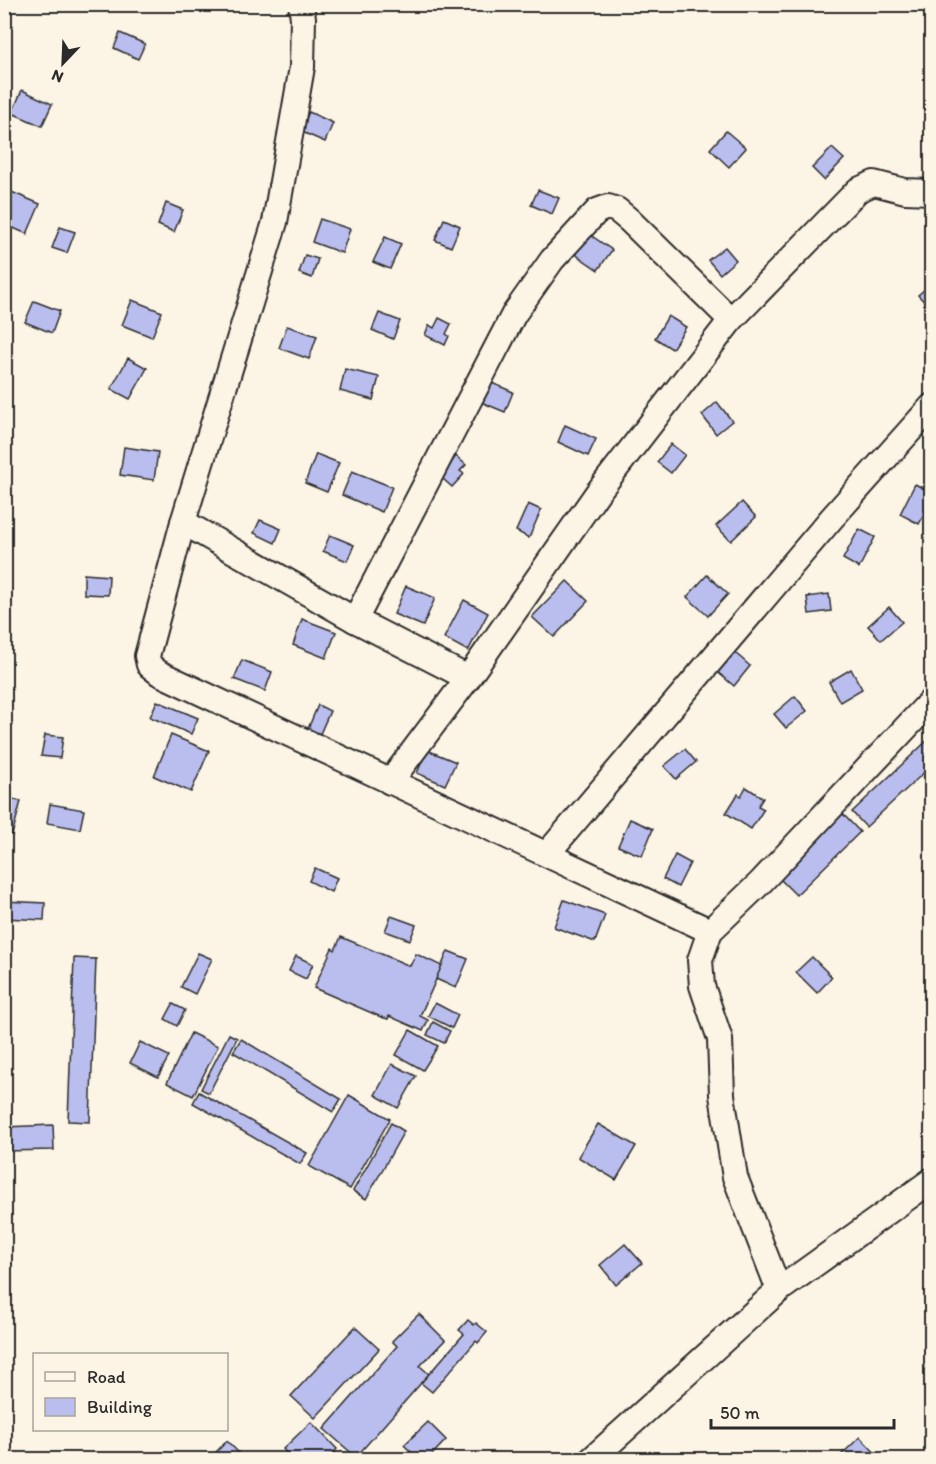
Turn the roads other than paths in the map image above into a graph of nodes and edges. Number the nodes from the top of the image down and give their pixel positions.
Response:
1 (301, 4) edge
2 (932, 192) edge
3 (731, 320) junction
4 (932, 406) edge
5 (183, 522) junction
6 (355, 620) junction
7 (468, 678) junction
8 (932, 700) edge
9 (390, 782) junction
10 (547, 854) junction
11 (710, 931) junction
12 (932, 1180) edge
13 (779, 1290) junction
14 (591, 1460) edge

1 - 5 street
2 - 3 street
3 - 6 street
3 - 7 street
4 - 10 street
5 - 6 street
5 - 9 street
6 - 7 street
7 - 9 street
8 - 11 street
9 - 10 street
10 - 11 street
11 - 13 street
12 - 13 street
13 - 14 street

